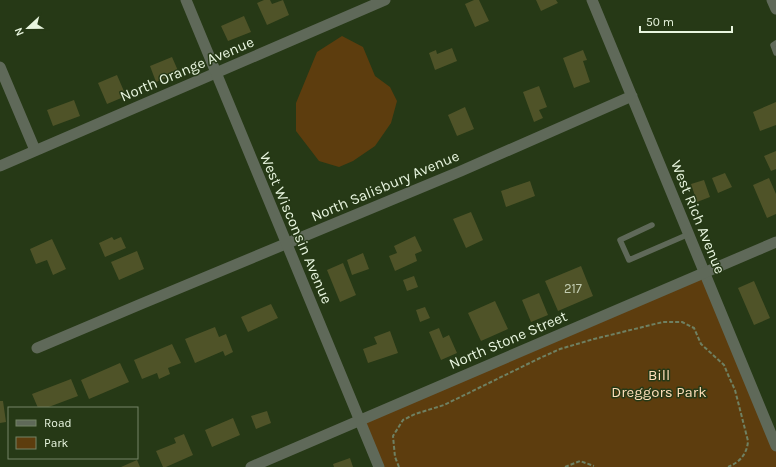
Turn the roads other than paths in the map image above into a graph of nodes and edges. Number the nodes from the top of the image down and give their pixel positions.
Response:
1 (186, 0) edge
2 (385, 0) edge
3 (592, 0) edge
4 (772, 0) edge
5 (776, 9) edge
6 (776, 43) edge
7 (776, 53) edge
8 (0, 67) edge
9 (216, 73) junction
10 (632, 96) junction
11 (35, 150) junction
12 (0, 166) edge
13 (652, 225) dead end
14 (689, 234) junction
15 (776, 242) edge
16 (286, 243) junction
17 (705, 273) junction
18 (37, 348) dead end
19 (360, 420) junction
20 (776, 446) edge
21 (251, 467) edge
22 (379, 467) edge

1 - 9 street, West Wisconsin Avenue
2 - 9 street, North Orange Avenue
3 - 10 street, West Rich Avenue
4 - 5 street
6 - 7 lane
8 - 11 street
9 - 11 street, North Orange Avenue
9 - 16 street, West Wisconsin Avenue
10 - 14 street, West Rich Avenue
10 - 16 street, North Salisbury Avenue
11 - 12 street, North Orange Avenue
13 - 14 lane
14 - 17 street, West Rich Avenue
15 - 17 street, North Stone Street
16 - 18 street, North Salisbury Avenue
16 - 19 street, West Wisconsin Avenue
17 - 19 street, North Stone Street
17 - 20 street, West Rich Avenue
19 - 21 street, North Stone Street
19 - 22 street, West Wisconsin Avenue

